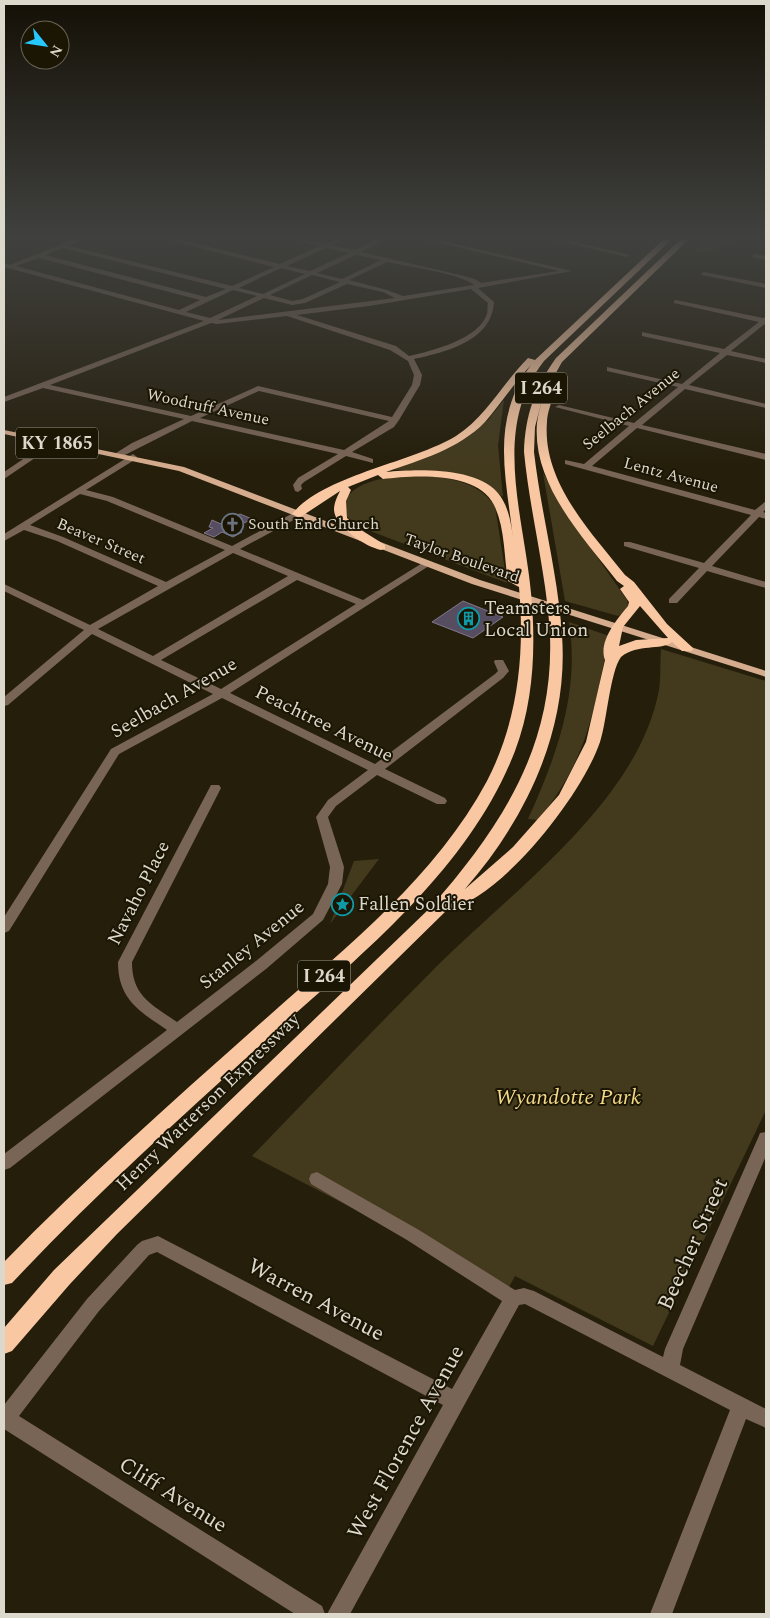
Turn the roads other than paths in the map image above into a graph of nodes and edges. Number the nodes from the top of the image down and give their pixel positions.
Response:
1 (190, 315) edge
2 (224, 315) edge
3 (274, 315) edge
4 (290, 315) edge
5 (491, 315) edge
6 (587, 315) edge
7 (607, 315) edge
8 (738, 315) edge
9 (212, 320) junction
10 (765, 320) edge
11 (645, 334) dead end
12 (578, 342) junction
13 (554, 344) junction
14 (727, 352) junction
15 (409, 358) junction
16 (766, 361) edge
17 (610, 369) dead end
18 (40, 386) junction
19 (685, 387) junction
20 (4, 400) edge
21 (766, 406) edge
22 (559, 407) dead end
23 (191, 419) junction
24 (395, 420) junction
25 (636, 424) junction
26 (4, 432) edge
27 (53, 443) junction
28 (344, 453) junction
29 (119, 455) junction
30 (766, 457) edge
31 (133, 458) junction
32 (370, 461) dead end
33 (568, 462) dead end
34 (585, 467) junction
35 (4, 476) edge
36 (298, 489) dead end
37 (346, 490) junction
38 (79, 491) junction
39 (766, 504) edge
40 (298, 514) junction
41 (762, 515) edge
42 (23, 526) junction
43 (4, 538) edge
44 (627, 544) dead end
45 (381, 547) junction
46 (233, 550) junction
47 (427, 564) junction
48 (705, 567) junction
49 (296, 576) junction
50 (621, 578) junction
51 (766, 585) edge
52 (166, 586) junction
53 (523, 586) junction
54 (4, 587) edge
55 (673, 601) dead end
56 (364, 604) junction
57 (617, 626) junction
58 (90, 629) junction
59 (666, 642) junction
60 (687, 648) junction
61 (153, 660) junction
62 (612, 660) junction
63 (499, 662) dead end
64 (766, 674) edge
65 (222, 694) junction
66 (4, 703) edge
67 (376, 768) junction
68 (215, 788) dead end
69 (441, 801) dead end
70 (437, 911) junction
71 (4, 928) edge
72 (177, 1029) junction
73 (766, 1138) edge
74 (4, 1163) edge
75 (318, 1179) dead end
76 (4, 1276) edge
77 (516, 1297) junction
78 (4, 1344) edge
79 (670, 1370) junction
80 (455, 1401) junction
81 (741, 1406) junction
82 (4, 1419) edge
83 (766, 1419) edge
84 (314, 1614) edge
85 (338, 1614) edge
86 (661, 1614) edge

1 - 9 street
2 - 9 street
3 - 9 street
4 - 15 street
5 - 15 street
6 - 13 highway, Henry Watterson Expressway / I 264
7 - 12 highway, Henry Watterson Expressway / I 264
8 - 10 street
9 - 18 street
10 - 14 street, Seelbach Avenue
11 - 14 street
12 - 50 highway
12 - 70 highway, Henry Watterson Expressway / I 264
13 - 40 highway
13 - 53 highway, Henry Watterson Expressway / I 264
14 - 16 street
14 - 19 street, Seelbach Avenue
15 - 24 street
17 - 19 street
18 - 20 street
18 - 23 street, Woodruff Avenue
19 - 21 street
19 - 25 street, Seelbach Avenue
22 - 25 street
23 - 24 street
23 - 28 street, Woodruff Avenue
23 - 29 street
24 - 28 street
25 - 30 street
25 - 34 street, Seelbach Avenue
26 - 27 main road, Taylor Boulevard / KY 1865
27 - 29 main road, Taylor Boulevard / KY 1865
27 - 35 street
28 - 32 street, Woodruff Avenue
28 - 36 street
29 - 31 main road, Taylor Boulevard / KY 1865
31 - 38 street
31 - 40 main road, Taylor Boulevard / KY 1865
33 - 34 street, Lentz Avenue
34 - 41 street, Lentz Avenue
37 - 40 highway
37 - 45 highway
37 - 53 highway
38 - 42 street
38 - 46 street
39 - 41 street
40 - 45 main road, Taylor Boulevard / KY 1865
40 - 46 street
41 - 48 street
42 - 43 street
42 - 52 street, Beaver Street
44 - 48 street
45 - 47 main road, Taylor Boulevard / KY 1865
46 - 49 street
46 - 52 street
47 - 56 street, Seelbach Avenue
47 - 57 main road, Taylor Boulevard / KY 1865
48 - 51 street
48 - 55 street
49 - 56 street
49 - 61 street
50 - 57 highway
50 - 60 highway
52 - 58 street
53 - 76 highway, Henry Watterson Expressway / I 264
54 - 58 street, Peachtree Avenue
56 - 65 street, Seelbach Avenue
57 - 59 main road, Taylor Boulevard / KY 1865
57 - 62 highway
58 - 61 street, Peachtree Avenue
58 - 66 street
59 - 60 main road, Taylor Boulevard / KY 1865
59 - 62 highway
60 - 64 main road, Taylor Boulevard / KY 1865
61 - 65 street, Peachtree Avenue
62 - 70 highway
63 - 67 street, Stanley Avenue
65 - 67 street, Peachtree Avenue
65 - 71 street, Seelbach Avenue
67 - 69 street, Peachtree Avenue
67 - 72 street, Stanley Avenue
68 - 72 street, Navaho Place
70 - 78 highway, Henry Watterson Expressway / I 264
72 - 74 street, Stanley Avenue
73 - 79 street, Beecher Street
75 - 77 street
77 - 79 street
77 - 80 street, West Florence Avenue
79 - 81 street
80 - 82 street, Warren Avenue
80 - 85 street, West Florence Avenue
81 - 83 street
81 - 86 street
82 - 84 street, Cliff Avenue

